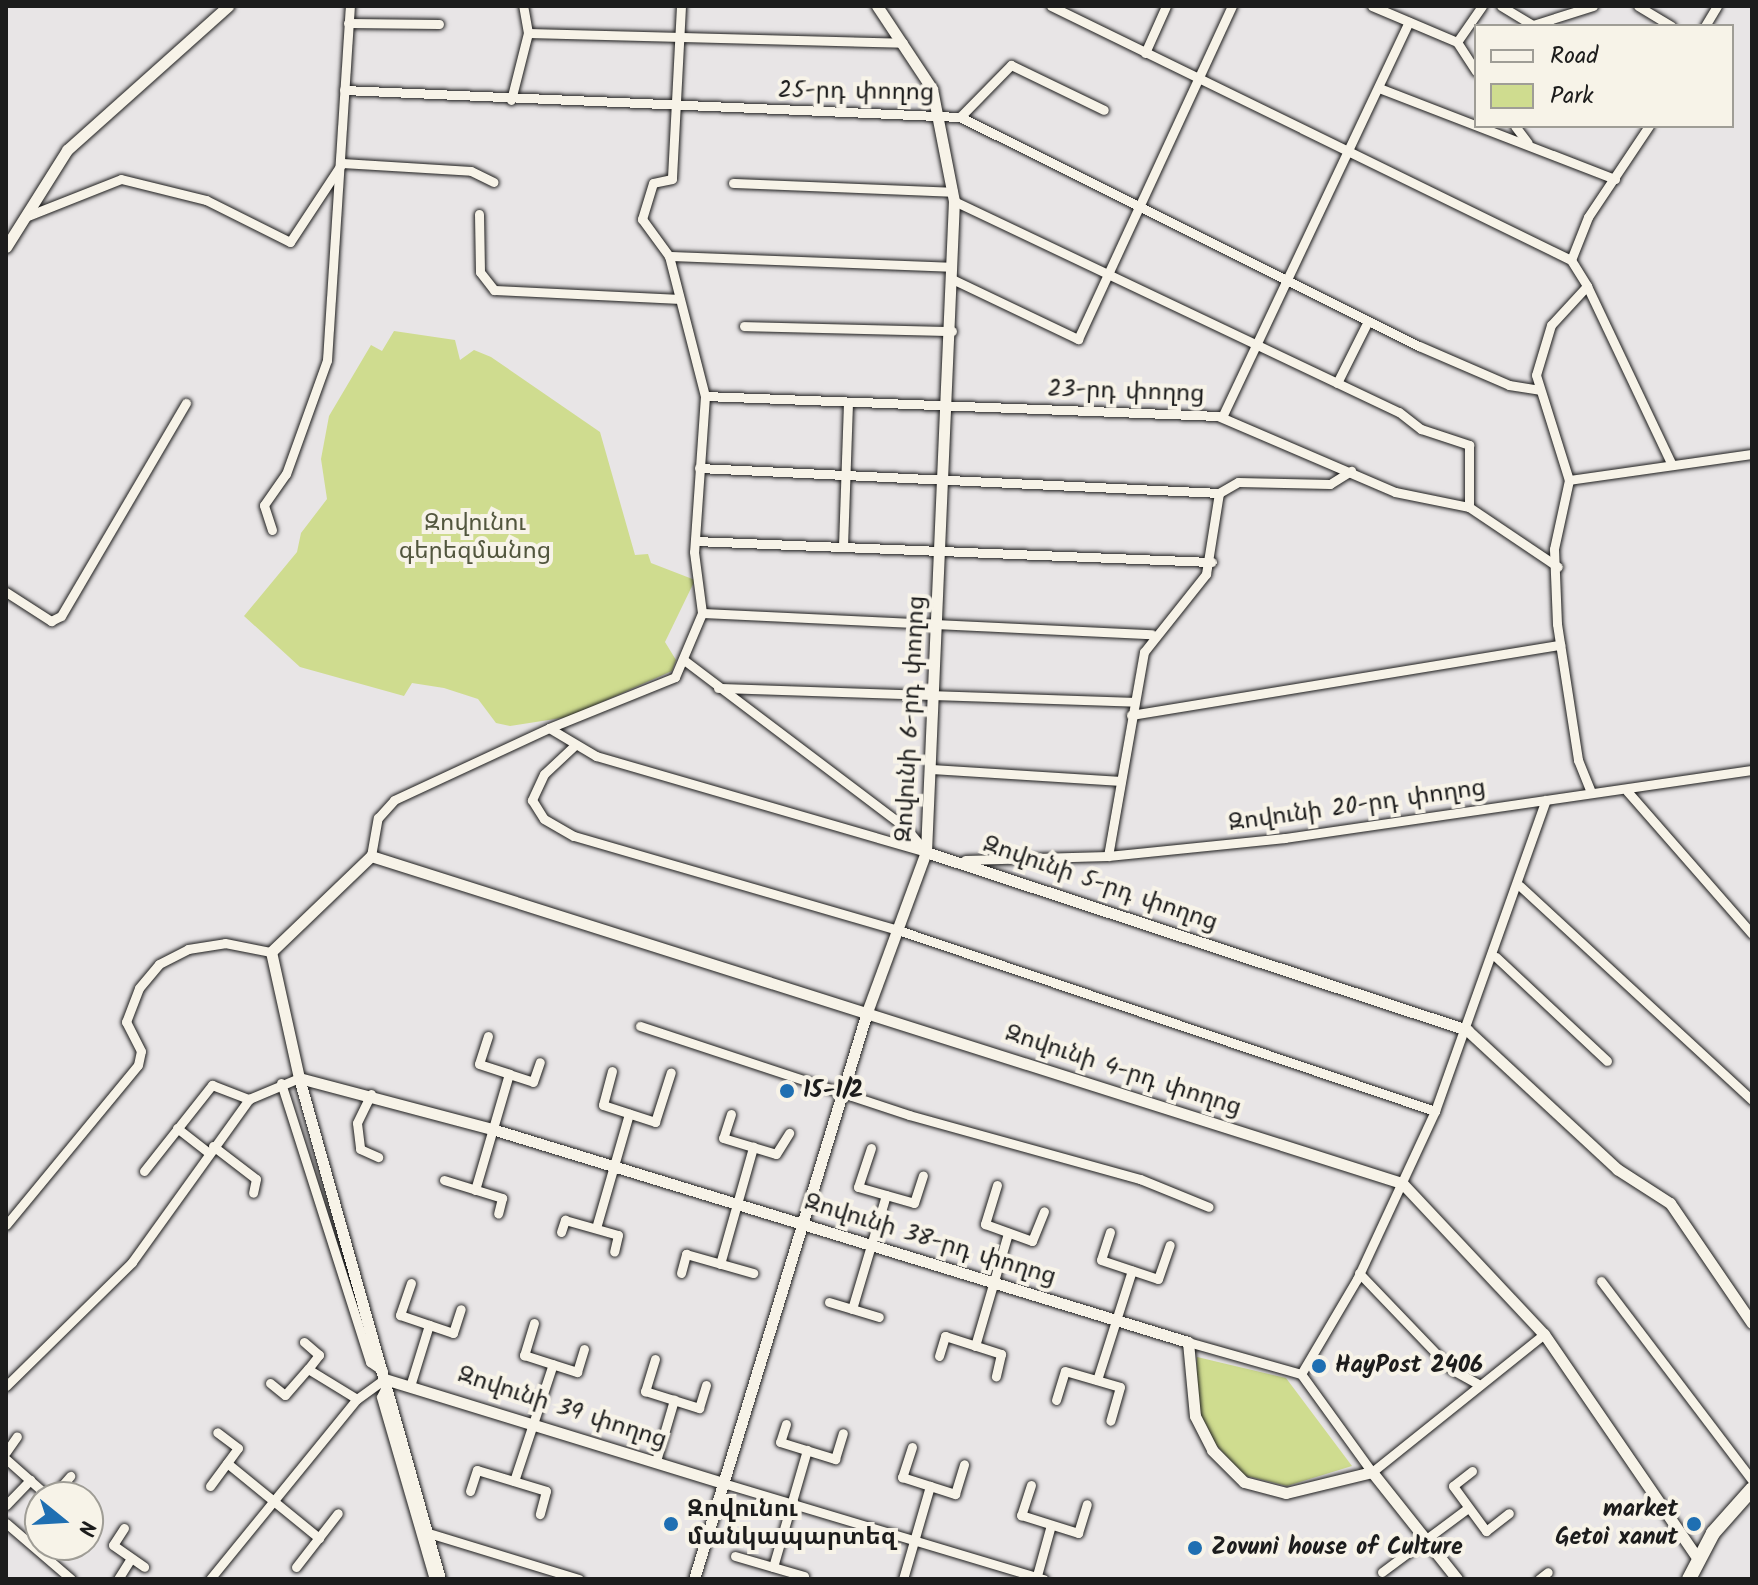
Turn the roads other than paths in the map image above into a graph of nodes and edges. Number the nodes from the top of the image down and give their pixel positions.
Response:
1 (228, 6) edge
2 (350, 6) edge
3 (523, 6) edge
4 (681, 6) edge
5 (877, 6) edge
6 (1051, 6) edge
7 (1166, 6) edge
8 (1232, 6) edge
9 (1372, 6) edge
10 (1482, 6) edge
11 (1501, 6) edge
12 (1593, 6) edge
13 (1638, 6) edge
14 (1717, 6) edge
15 (1409, 22) junction
16 (348, 23) junction
17 (439, 24) dead end
18 (1531, 24) edge
19 (1536, 24) edge
20 (1668, 24) edge
21 (1706, 24) edge
22 (528, 33) junction
23 (680, 35) junction
24 (1457, 42) junction
25 (907, 43) junction
26 (1145, 53) junction
27 (1474, 68) edge
28 (1200, 81) junction
29 (1379, 88) junction
30 (344, 90) junction
31 (511, 100) junction
32 (676, 106) junction
33 (1104, 110) dead end
34 (937, 112) junction
35 (960, 117) junction
36 (1517, 128) edge
37 (1648, 128) edge
38 (1528, 143) junction
39 (1351, 149) junction
40 (342, 163) junction
41 (1615, 179) junction
42 (494, 182) dead end
43 (733, 183) dead end
44 (954, 196) junction
45 (1142, 210) junction
46 (479, 214) dead end
47 (22, 218) junction
48 (6, 247) edge
49 (669, 256) junction
50 (1571, 260) junction
51 (952, 273) junction
52 (1110, 278) junction
53 (1286, 281) junction
54 (1587, 286) junction
55 (676, 299) junction
56 (1368, 321) junction
57 (744, 326) dead end
58 (952, 331) junction
59 (1256, 347) junction
60 (1337, 383) junction
61 (1540, 390) junction
62 (705, 396) junction
63 (848, 402) junction
64 (186, 403) dead end
65 (950, 405) junction
66 (1222, 417) junction
67 (1752, 454) edge
68 (1671, 463) junction
69 (699, 468) junction
70 (1351, 471) junction
71 (848, 474) junction
72 (945, 477) junction
73 (1569, 480) junction
74 (1219, 493) junction
75 (1469, 507) junction
76 (272, 530) dead end
77 (695, 541) junction
78 (843, 546) junction
79 (942, 549) junction
80 (1212, 562) junction
81 (1558, 567) junction
82 (6, 592) edge
83 (702, 613) junction
84 (939, 622) junction
85 (1152, 634) junction
86 (1560, 645) junction
87 (684, 660) junction
88 (718, 688) junction
89 (936, 695) junction
90 (1132, 702) junction
91 (1131, 715) junction
92 (549, 728) junction
93 (575, 745) junction
94 (932, 769) junction
95 (1752, 770) edge
96 (1121, 781) junction
97 (1627, 791) junction
98 (1591, 793) junction
99 (1546, 800) junction
100 (926, 852) junction
101 (371, 856) junction
102 (1108, 856) junction
103 (965, 860) junction
104 (1520, 886) junction
105 (895, 929) junction
106 (1752, 934) edge
107 (271, 952) junction
108 (1496, 957) junction
109 (867, 1012) junction
110 (640, 1026) dead end
111 (1467, 1030) junction
112 (488, 1036) dead end
113 (1607, 1061) dead end
114 (540, 1062) dead end
115 (612, 1071) dead end
116 (671, 1072) dead end
117 (509, 1074) junction
118 (299, 1078) junction
119 (281, 1083) junction
120 (371, 1094) junction
121 (843, 1094) junction
122 (249, 1099) junction
123 (1752, 1100) edge
124 (1435, 1111) junction
125 (629, 1114) junction
126 (731, 1114) dead end
127 (177, 1128) junction
128 (492, 1129) junction
129 (789, 1133) dead end
130 (753, 1147) junction
131 (871, 1148) dead end
132 (210, 1149) junction
133 (378, 1157) dead end
134 (614, 1168) junction
135 (144, 1171) dead end
136 (923, 1175) dead end
137 (444, 1180) dead end
138 (1402, 1183) junction
139 (997, 1185) dead end
140 (475, 1190) junction
141 (253, 1193) dead end
142 (886, 1195) junction
143 (736, 1204) junction
144 (1209, 1207) dead end
145 (1044, 1211) dead end
146 (498, 1214) dead end
147 (804, 1223) junction
148 (6, 1225) edge
149 (596, 1228) junction
150 (561, 1232) dead end
151 (1110, 1232) dead end
152 (1008, 1233) junction
153 (1170, 1245) dead end
154 (871, 1246) junction
155 (614, 1252) dead end
156 (720, 1264) junction
157 (1132, 1270) junction
158 (681, 1273) dead end
159 (753, 1273) dead end
160 (1359, 1273) junction
161 (990, 1281) junction
162 (1601, 1281) dead end
163 (411, 1283) dead end
164 (829, 1302) dead end
165 (461, 1309) dead end
166 (852, 1309) junction
167 (879, 1317) dead end
168 (1116, 1320) junction
169 (534, 1323) dead end
170 (1752, 1323) edge
171 (429, 1325) junction
172 (1544, 1334) junction
173 (304, 1342) dead end
174 (1188, 1342) junction
175 (975, 1346) junction
176 (584, 1349) dead end
177 (939, 1356) dead end
178 (655, 1359) dead end
179 (553, 1364) junction
180 (308, 1369) junction
181 (1301, 1374) junction
182 (996, 1376) dead end
183 (385, 1379) junction
184 (1097, 1380) junction
185 (270, 1383) dead end
186 (411, 1383) junction
187 (706, 1385) dead end
188 (1480, 1385) junction
189 (6, 1386) edge
190 (357, 1399) junction
191 (674, 1400) junction
192 (1056, 1400) dead end
193 (534, 1421) junction
194 (1110, 1421) dead end
195 (786, 1424) dead end
196 (217, 1432) dead end
197 (843, 1433) dead end
198 (17, 1436) dead end
199 (912, 1447) dead end
200 (807, 1450) junction
201 (6, 1452) edge
202 (6, 1459) edge
203 (656, 1461) junction
204 (227, 1463) junction
205 (964, 1464) dead end
206 (1472, 1471) dead end
207 (1372, 1472) junction
208 (70, 1476) dead end
209 (30, 1480) joint
210 (1752, 1480) edge
211 (65, 1481) edge
212 (514, 1481) junction
213 (723, 1483) junction
214 (1031, 1485) dead end
215 (210, 1486) dead end
216 (930, 1486) junction
217 (1752, 1489) edge
218 (470, 1491) dead end
219 (274, 1502) junction
220 (791, 1504) junction
221 (1087, 1504) dead end
222 (6, 1505) edge
223 (1468, 1508) junction
224 (338, 1513) dead end
225 (1509, 1513) dead end
226 (540, 1514) dead end
227 (6, 1523) edge
228 (1051, 1525) junction
229 (124, 1528) dead end
230 (424, 1531) junction
231 (319, 1538) junction
232 (913, 1540) junction
233 (1426, 1540) junction
234 (735, 1556) dead end
235 (130, 1560) junction
236 (1699, 1560) junction
237 (144, 1567) dead end
238 (296, 1567) dead end
239 (773, 1567) junction
240 (1382, 1572) dead end
241 (1548, 1572) dead end
242 (804, 1576) dead end
243 (1039, 1578) edge
244 (71, 1579) edge
245 (118, 1579) edge
246 (210, 1579) edge
247 (434, 1579) edge
248 (440, 1579) edge
249 (579, 1579) edge
250 (694, 1579) edge
251 (903, 1579) edge
252 (1457, 1579) edge
253 (1539, 1579) edge
254 (1689, 1579) edge

1 - 47 street
2 - 16 street
3 - 22 street
4 - 23 street
5 - 25 street, Զովունի 6-րդ փողոց
6 - 26 street
7 - 26 street
8 - 28 street
9 - 15 street
10 - 24 street
11 - 18 street
12 - 19 street
13 - 20 street
14 - 21 street
15 - 24 street
15 - 29 street
16 - 17 street
16 - 30 street
22 - 23 street
22 - 31 street
23 - 25 street
23 - 32 street
24 - 27 street
25 - 34 street, Զովունի 6-րդ փողոց
26 - 28 street
28 - 39 street
28 - 45 street
29 - 38 street
29 - 39 street
30 - 31 street, 25-րդ փողոց
30 - 40 street
31 - 32 street, 25-րդ փողոց
32 - 34 street, 25-րդ փողոց
32 - 49 street
33 - 35 street
34 - 35 street, 25-րդ փողոց
34 - 44 street, Զովունի 6-րդ փողոց
35 - 45 street, 25-րդ փողոց
36 - 38 street
37 - 41 street
38 - 41 street
39 - 50 street
39 - 53 street
40 - 42 street
40 - 47 street
40 - 76 street
41 - 50 street
43 - 44 street
44 - 51 street, Զովունի 6-րդ փողոց
44 - 52 street
45 - 52 street
45 - 53 street, 25-րդ փողոց
46 - 55 street
47 - 48 street
49 - 51 street
49 - 55 street
50 - 54 street
51 - 52 street
51 - 58 street, Զովունի 6-րդ փողոց
52 - 59 street
53 - 56 street, 25-րդ փողոց
53 - 59 street
54 - 61 street
54 - 68 street
55 - 62 street
56 - 60 street
56 - 61 street, 25-րդ փողոց
57 - 58 street
58 - 65 street, Զովունի 6-րդ փողոց
59 - 60 street
59 - 66 street
60 - 75 street
61 - 73 street
62 - 63 street, 23-րդ փողոց
62 - 69 street
63 - 65 street, 23-րդ փողոց
63 - 71 street
64 - 82 street
65 - 66 street, 23-րդ փողոց
65 - 72 street, Զովունի 6-րդ փողոց
66 - 70 street, 23-րդ փողոց
67 - 68 street
68 - 73 street
69 - 71 street
69 - 77 street
70 - 74 street
70 - 75 street, 23-րդ փողոց
71 - 72 street
71 - 78 street
72 - 74 street
72 - 79 street, Զովունի 6-րդ փողոց
73 - 81 street
74 - 80 street
75 - 81 street, 23-րդ փողոց
77 - 78 street
77 - 83 street
78 - 79 street
79 - 80 street
79 - 84 street, Զովունի 6-րդ փողոց
80 - 85 street
81 - 86 street
83 - 84 street
83 - 87 street
84 - 85 street
84 - 89 street, Զովունի 6-րդ փողոց
85 - 90 street
86 - 91 street
86 - 98 street
87 - 88 street
87 - 92 street
88 - 89 street
88 - 100 street
89 - 90 street
89 - 94 street, Զովունի 6-րդ փողոց
90 - 91 street
91 - 96 street
92 - 93 street, Զովունի 5-րդ փողոց
92 - 101 street
93 - 100 street, Զովունի 5-րդ փողոց
93 - 105 street
94 - 96 street
94 - 100 street, Զովունի 6-րդ փողոց
95 - 97 street, Զովունի 20-րդ փողոց
96 - 102 street
97 - 98 street, Զովունի 20-րդ փողոց
97 - 106 street
98 - 99 street, Զովունի 20-րդ փողոց
99 - 102 street, Զովունի 20-րդ փողոց
99 - 104 street
100 - 103 street, Զովունի 5-րդ փողոց
100 - 105 street, Զովունի 6-րդ փողոց
101 - 107 street
101 - 109 street, Զովունի 4-րդ փողոց
102 - 103 street, Զովունի 20-րդ փողոց
103 - 111 street, Զովունի 5-րդ փողոց
104 - 108 street
104 - 123 street
105 - 109 street, Զովունի 6-րդ փողոց
105 - 124 street
107 - 118 street
107 - 148 street
108 - 111 street
108 - 113 street
109 - 121 street, Զովունի 6-րդ փողոց
109 - 138 street, Զովունի 4-րդ փողոց
110 - 121 street
111 - 124 street
111 - 170 street, Զովունի 5-րդ փողոց
112 - 117 street
114 - 117 street
115 - 125 street
116 - 125 street
117 - 128 street
118 - 119 street
118 - 120 street, Զովունի 38-րդ փողոց
118 - 183 street
119 - 122 street
119 - 183 street
120 - 128 street, Զովունի 38-րդ փողոց
120 - 133 street
121 - 144 street
121 - 147 street, Զովունի 6-րդ փողոց
122 - 127 street
122 - 132 street
124 - 138 street
125 - 134 street
126 - 130 street
127 - 132 street
127 - 135 street
128 - 134 street, Զովունի 38-րդ փողոց
128 - 140 street
129 - 130 street
130 - 143 street
131 - 142 street
132 - 141 street
132 - 189 street
134 - 143 street, Զովունի 38-րդ փողոց
134 - 149 street
136 - 142 street
137 - 140 street
138 - 160 street
138 - 172 street, Զովունի 4-րդ փողոց
139 - 152 street
140 - 146 street
142 - 154 street
143 - 147 street, Զովունի 38-րդ փողոց
143 - 156 street
145 - 152 street
147 - 154 street, Զովունի 38-րդ փողոց
147 - 213 street, Զովունի 6-րդ փողոց
149 - 150 street
149 - 155 street
151 - 157 street
152 - 161 street
153 - 157 street
154 - 161 street, Զովունի 38-րդ փողոց
154 - 166 street
156 - 158 street
156 - 159 street
157 - 168 street
160 - 181 street
160 - 188 street
161 - 168 street, Զովունի 38-րդ փողոց
161 - 175 street
162 - 210 street
163 - 171 street
164 - 166 street
165 - 171 street
166 - 167 street
168 - 174 street, Զովունի 38-րդ փողոց
168 - 184 street
169 - 179 street
171 - 186 street
172 - 188 street
172 - 236 street, Զովունի 4-րդ փողոց
173 - 180 street
174 - 181 street, Զովունի 38-րդ փողոց
174 - 207 street
175 - 177 street
175 - 182 street
176 - 179 street
178 - 191 street
179 - 193 street
180 - 185 street
180 - 190 street
181 - 207 street
183 - 186 street, Զովունի 39 փողոց
183 - 190 street
183 - 230 street
184 - 192 street
184 - 194 street
186 - 193 street, Զովունի 39 փողոց
187 - 191 street
188 - 207 street
190 - 219 street
191 - 203 street
193 - 203 street, Զովունի 39 փողոց
193 - 212 street
195 - 200 street
196 - 204 street
197 - 200 street
198 - 201 street
199 - 216 street
200 - 220 street
202 - 209 street
203 - 213 street, Զովունի 39 փողոց
204 - 215 street
204 - 219 street
205 - 216 street
206 - 223 street
207 - 233 street
208 - 211 street
209 - 222 street
212 - 218 street
212 - 226 street
213 - 220 street
213 - 250 street, Զովունի 6-րդ փողոց
214 - 228 street
216 - 232 street
217 - 236 main road
219 - 231 street
219 - 246 street
220 - 232 street
220 - 239 street
221 - 228 street
223 - 225 street
223 - 233 street
224 - 231 street
227 - 244 street
228 - 243 street
229 - 235 street
230 - 247 street
230 - 248 street
230 - 249 street
231 - 238 street
232 - 243 street
232 - 251 street
233 - 240 street
233 - 252 street
234 - 239 street
235 - 237 street
235 - 245 street
236 - 254 main road
239 - 242 street
241 - 253 street

